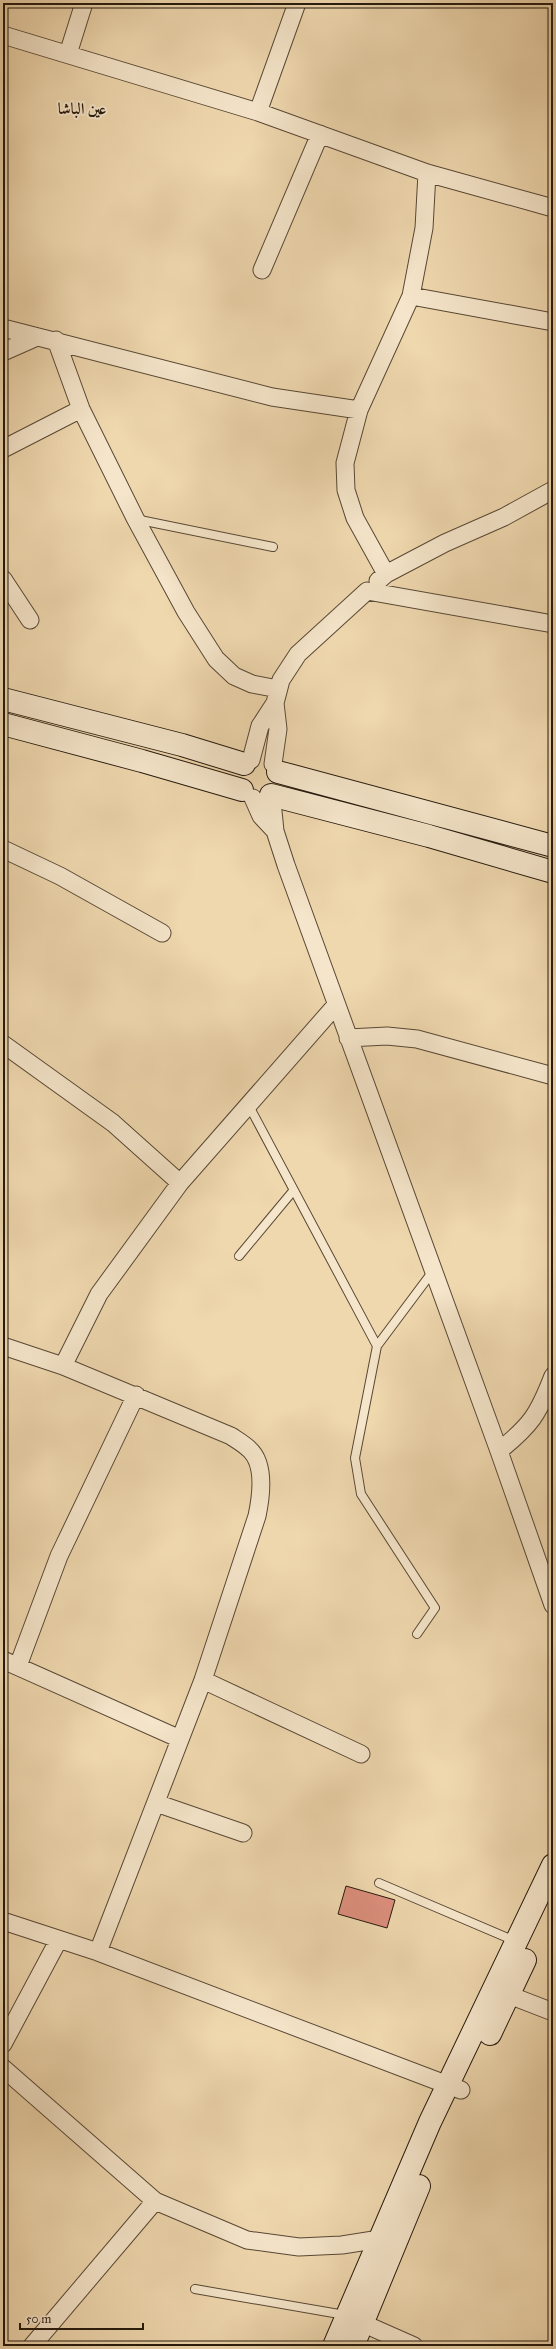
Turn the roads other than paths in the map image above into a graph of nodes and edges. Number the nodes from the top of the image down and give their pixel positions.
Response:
1 (84, 3) edge
2 (297, 3) edge
3 (3, 35) edge
4 (68, 54) junction
5 (258, 112) junction
6 (320, 134) junction
7 (426, 173) junction
8 (553, 208) edge
9 (262, 270) dead end
10 (411, 296) junction
11 (553, 322) edge
12 (3, 328) edge
13 (37, 337) junction
14 (56, 340) junction
15 (3, 352) edge
16 (81, 409) junction
17 (359, 410) junction
18 (3, 449) edge
19 (553, 490) edge
20 (135, 518) junction
21 (273, 547) dead end
22 (386, 574) junction
23 (3, 579) edge
24 (367, 590) junction
25 (30, 620) dead end
26 (553, 624) edge
27 (276, 696) junction
28 (3, 699) edge
29 (3, 724) edge
30 (248, 762) junction
31 (275, 768) junction
32 (259, 795) junction
33 (553, 846) edge
34 (3, 849) edge
35 (553, 872) edge
36 (162, 933) dead end
37 (336, 1005) junction
38 (348, 1038) junction
39 (3, 1044) edge
40 (553, 1076) edge
41 (248, 1104) junction
42 (180, 1183) junction
43 (293, 1191) junction
44 (239, 1256) dead end
45 (433, 1271) junction
46 (377, 1346) junction
47 (4, 1350) edge
48 (62, 1366) junction
49 (553, 1376) edge
50 (136, 1395) junction
51 (499, 1451) junction
52 (553, 1605) edge
53 (417, 1634) dead end
54 (10, 1663) edge
55 (203, 1680) junction
56 (180, 1739) junction
57 (362, 1754) dead end
58 (156, 1803) junction
59 (242, 1834) dead end
60 (553, 1865) edge
61 (379, 1883) dead end
62 (553, 1898) edge
63 (3, 1921) edge
64 (58, 1941) junction
65 (518, 1942) junction
66 (98, 1952) junction
67 (509, 1995) junction
68 (553, 2012) edge
69 (3, 2044) edge
70 (3, 2068) edge
71 (455, 2087) junction
72 (156, 2200) junction
73 (380, 2239) junction
74 (195, 2289) dead end
75 (354, 2319) junction
76 (32, 2346) edge
77 (334, 2346) edge
78 (353, 2346) edge
79 (414, 2346) edge

1 - 4 street
2 - 5 street
3 - 4 street
4 - 5 street
5 - 6 street
6 - 7 street
6 - 9 street
7 - 8 street
7 - 10 street
10 - 11 street
10 - 17 street
12 - 13 street
13 - 14 street
13 - 15 street
14 - 16 street
14 - 17 street
16 - 18 street
16 - 20 street
17 - 22 street
19 - 22 street
20 - 21 lane
20 - 27 street
22 - 24 street
23 - 25 street
24 - 26 street
24 - 27 street
27 - 30 street
27 - 31 street
28 - 30 street
29 - 32 street
30 - 31 street
30 - 32 street
31 - 32 street
31 - 33 street
32 - 35 street
32 - 37 street
34 - 36 street
37 - 38 street
37 - 41 street
38 - 40 street
38 - 45 street
39 - 42 street
41 - 42 street
41 - 43 lane
42 - 48 street
43 - 44 lane
43 - 46 lane
45 - 46 lane
45 - 51 street
46 - 53 lane
47 - 48 street
48 - 50 street
49 - 51 street
50 - 54 street
50 - 55 street
51 - 52 street
54 - 56 street
55 - 56 street
55 - 57 street
56 - 58 street
58 - 59 street
58 - 66 street
60 - 65 street
61 - 65 lane
62 - 67 street
63 - 64 street
64 - 66 street
64 - 69 street
65 - 71 street
66 - 71 street
67 - 68 street
67 - 71 street
70 - 72 street
71 - 73 street
71 - 75 street
72 - 73 street
72 - 76 street
73 - 75 street
74 - 75 lane
75 - 77 street
75 - 78 street
75 - 79 street

